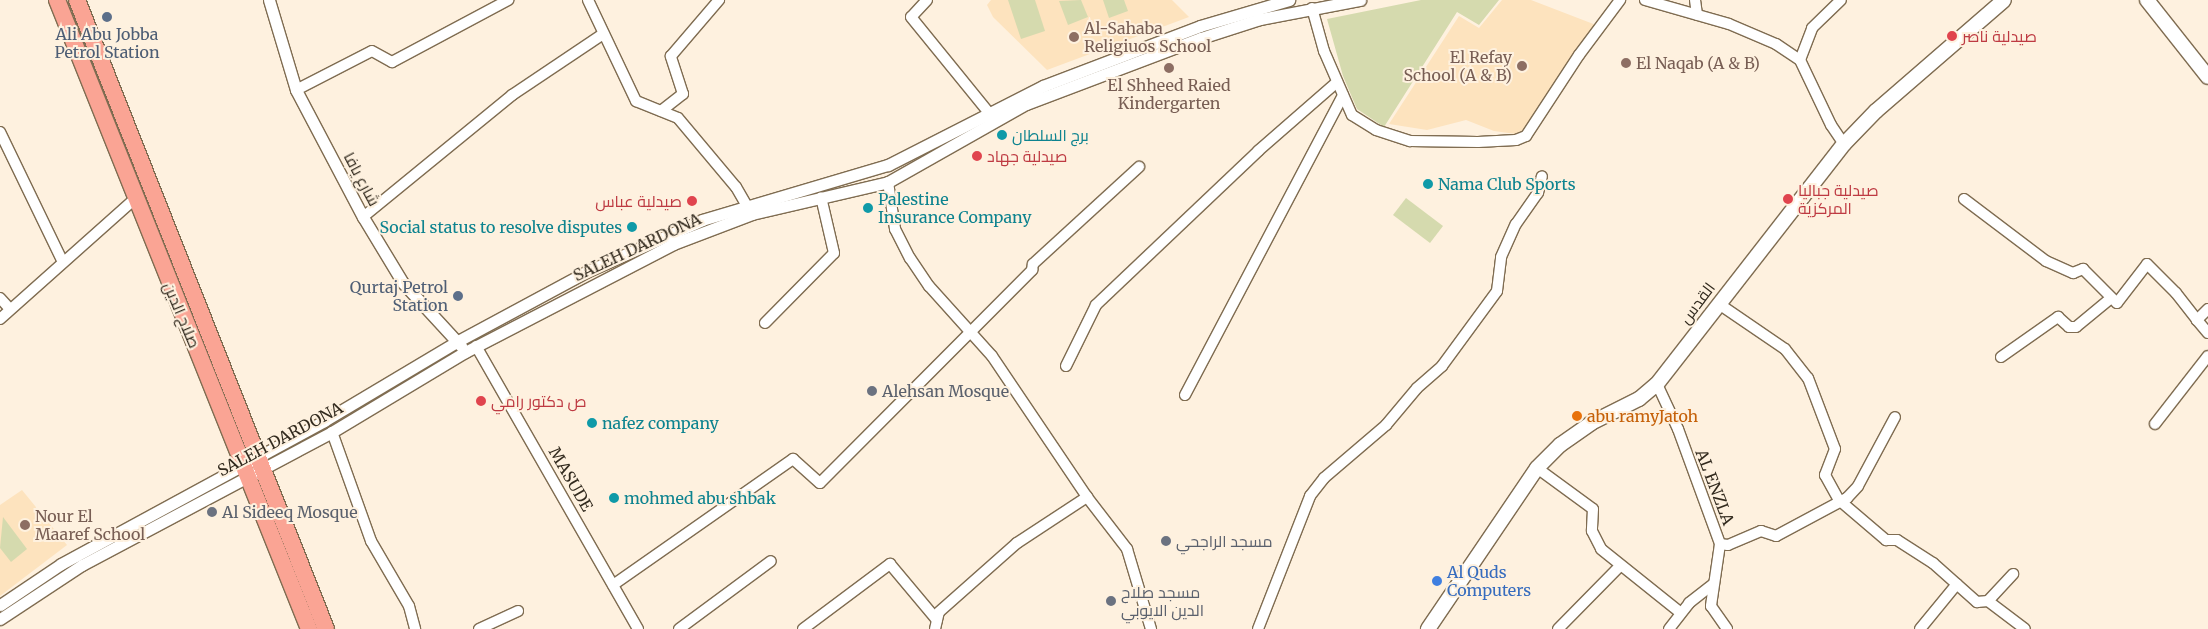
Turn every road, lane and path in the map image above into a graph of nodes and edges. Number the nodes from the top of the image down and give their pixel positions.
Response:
1 (57, 0) edge
2 (77, 0) edge
3 (269, 0) edge
4 (508, 0) edge
5 (588, 0) edge
6 (719, 0) edge
7 (928, 0) edge
8 (1289, 0) edge
9 (1360, 0) edge
10 (1620, 0) edge
11 (1645, 0) edge
12 (1695, 0) edge
13 (1841, 0) edge
14 (2004, 0) edge
15 (2148, 0) edge
16 (1312, 8) junction
17 (1697, 15) junction
18 (603, 34) junction
19 (1800, 60) junction
20 (2208, 77) edge
21 (1337, 82) junction
22 (296, 90) junction
23 (1343, 95) junction
24 (661, 111) junction
25 (991, 115) junction
26 (0, 132) edge
27 (1844, 144) junction
28 (1139, 167) dead end
29 (1542, 176) dead end
30 (888, 182) junction
31 (137, 197) junction
32 (821, 197) junction
33 (1964, 199) dead end
34 (749, 209) junction
35 (363, 217) junction
36 (62, 260) junction
37 (0, 298) edge
38 (2111, 298) junction
39 (1719, 304) junction
40 (10, 309) junction
41 (2208, 309) edge
42 (0, 318) edge
43 (2197, 320) junction
44 (765, 323) dead end
45 (971, 331) junction
46 (2208, 333) edge
47 (458, 341) junction
48 (476, 346) junction
49 (465, 352) junction
50 (2208, 356) edge
51 (2001, 357) dead end
52 (1066, 366) dead end
53 (1657, 384) junction
54 (1185, 395) dead end
55 (1894, 417) dead end
56 (2155, 424) dead end
57 (332, 432) junction
58 (252, 466) junction
59 (1537, 468) junction
60 (1087, 497) junction
61 (1839, 500) junction
62 (1720, 544) junction
63 (771, 561) dead end
64 (1619, 567) junction
65 (2013, 574) dead end
66 (1713, 584) junction
67 (1956, 584) junction
68 (614, 585) junction
69 (1988, 601) junction
70 (0, 606) edge
71 (518, 611) dead end
72 (1681, 613) junction
73 (0, 619) edge
74 (936, 624) edge
75 (308, 629) edge
76 (326, 629) edge
77 (415, 629) edge
78 (479, 629) edge
79 (638, 629) edge
80 (679, 629) edge
81 (803, 629) edge
82 (1151, 629) edge
83 (1258, 629) edge
84 (1428, 629) edge
85 (1558, 629) edge
86 (1669, 629) edge
87 (1727, 629) edge
88 (1920, 629) edge
89 (2025, 629) edge

1 - 31 highway, صلاح الدين
2 - 58 highway, صلاح الدين
3 - 22 street, شارع يافا
4 - 22 street
5 - 18 street
6 - 24 street
7 - 25 street
8 - 25 street, SALEH DARDONA
9 - 16 street, SALEH DARDONA
10 - 23 street
11 - 17 street
12 - 17 street
13 - 19 street
14 - 27 main road, القدس
15 - 20 main road
16 - 21 street
16 - 25 street, SALEH DARDONA
17 - 19 street
18 - 24 street
18 - 35 street
19 - 27 street
21 - 23 street
21 - 52 street
22 - 35 street, شارع يافا
23 - 54 street
24 - 34 street
25 - 30 street, SALEH DARDONA
25 - 34 street, SALEH DARDONA
26 - 36 street
27 - 39 main road, القدس
28 - 45 street
29 - 83 street
30 - 32 street, SALEH DARDONA
30 - 45 street
31 - 36 street
31 - 58 highway, صلاح الدين
32 - 34 street, SALEH DARDONA
32 - 44 street
33 - 38 street
34 - 47 street, SALEH DARDONA
34 - 48 street, SALEH DARDONA
35 - 47 street, شارع يافا
36 - 40 street
37 - 40 street
38 - 43 street
38 - 51 street
39 - 53 main road, القدس
39 - 61 street
40 - 42 street
41 - 43 street
43 - 46 street
45 - 60 street
45 - 68 street
47 - 49 street, شارع يافا
47 - 58 street, SALEH DARDONA
48 - 49 street, SALEH DARDONA
48 - 68 street, MASUDE
49 - 57 street, SALEH DARDONA
50 - 56 street
53 - 59 main road, القدس
53 - 62 street, AL ENZLA
55 - 61 street
57 - 58 street, SALEH DARDONA
57 - 77 street
58 - 70 street, SALEH DARDONA
58 - 73 street, SALEH DARDONA
58 - 75 highway, صلاح الدين
58 - 76 highway, صلاح الدين
59 - 64 street
59 - 84 main road, القدس
60 - 74 street
60 - 82 street
61 - 62 street
61 - 67 street
62 - 66 street, AL ENZLA
63 - 80 street
64 - 72 street
64 - 85 street
65 - 69 street
66 - 72 street
66 - 87 street, AL ENZLA
67 - 69 street
67 - 88 street
68 - 79 street, MASUDE
69 - 89 street
71 - 78 street
72 - 86 street
74 - 81 street

